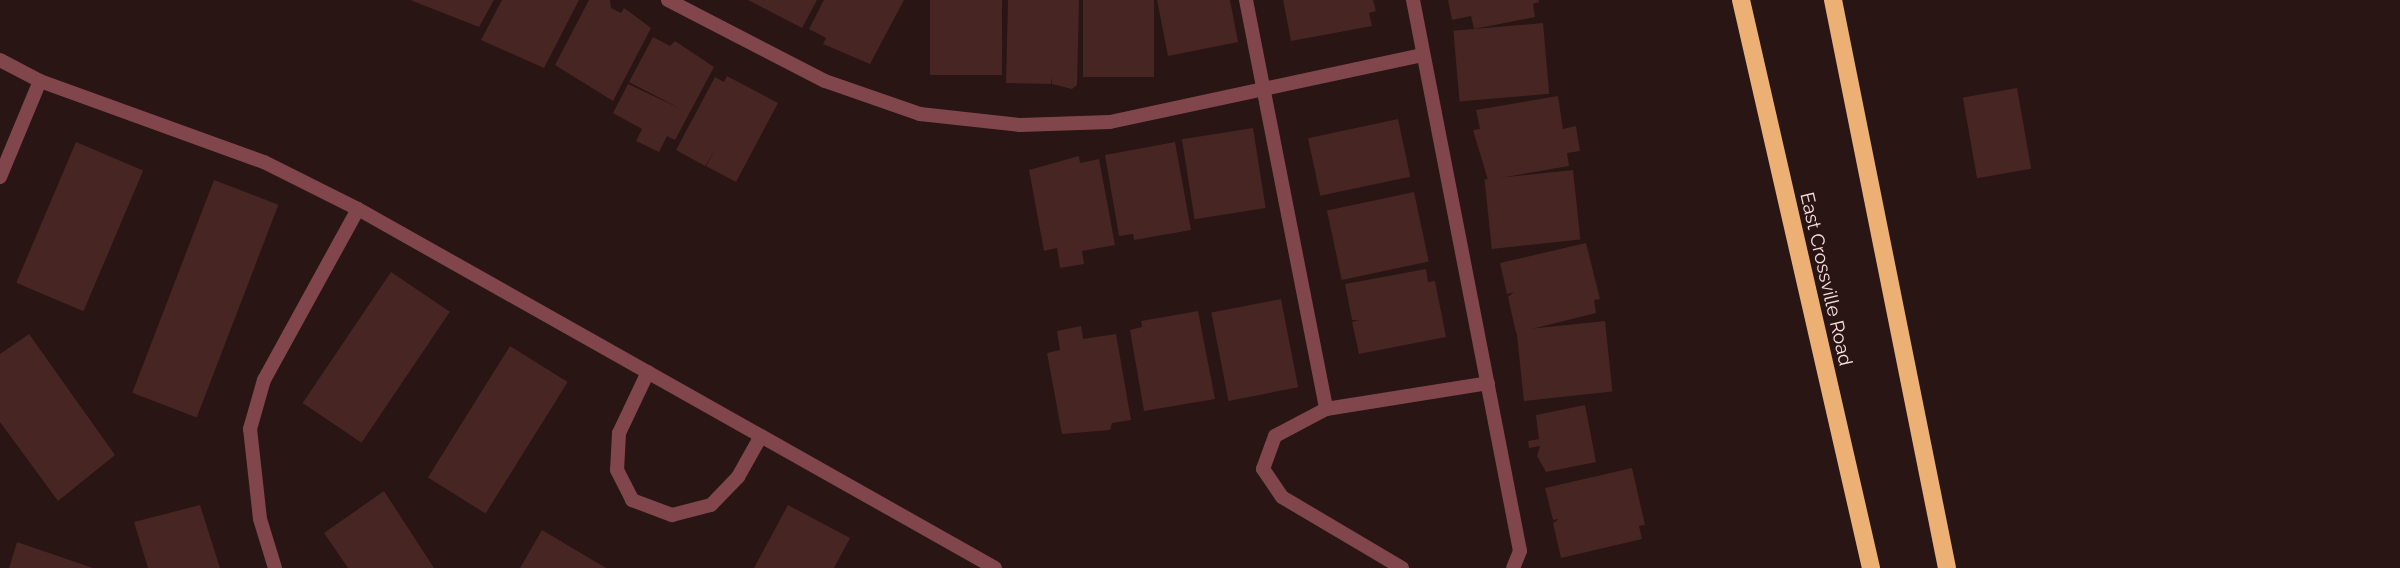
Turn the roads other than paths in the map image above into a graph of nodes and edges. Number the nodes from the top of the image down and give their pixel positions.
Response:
1 (668, 0) edge
2 (1246, 0) edge
3 (1413, 0) edge
4 (1741, 0) edge
5 (1833, 0) edge
6 (1423, 55) junction
7 (0, 60) edge
8 (40, 81) junction
9 (1267, 88) junction
10 (0, 177) edge
11 (358, 209) junction
12 (648, 373) junction
13 (1488, 383) junction
14 (1326, 409) junction
15 (761, 436) junction
16 (275, 568) edge
17 (995, 568) edge
18 (1402, 568) edge
19 (1513, 568) edge
20 (1871, 568) edge
21 (1947, 568) edge

1 - 9 street
2 - 9 street
3 - 6 street
4 - 20 main road, East Crossville Road
5 - 21 main road
6 - 9 street
6 - 13 street
7 - 8 street
8 - 10 street
8 - 11 street
9 - 14 street
11 - 12 street
11 - 16 street
12 - 15 street
12 - 15 street
13 - 14 street
13 - 19 street
14 - 18 street
15 - 17 street

